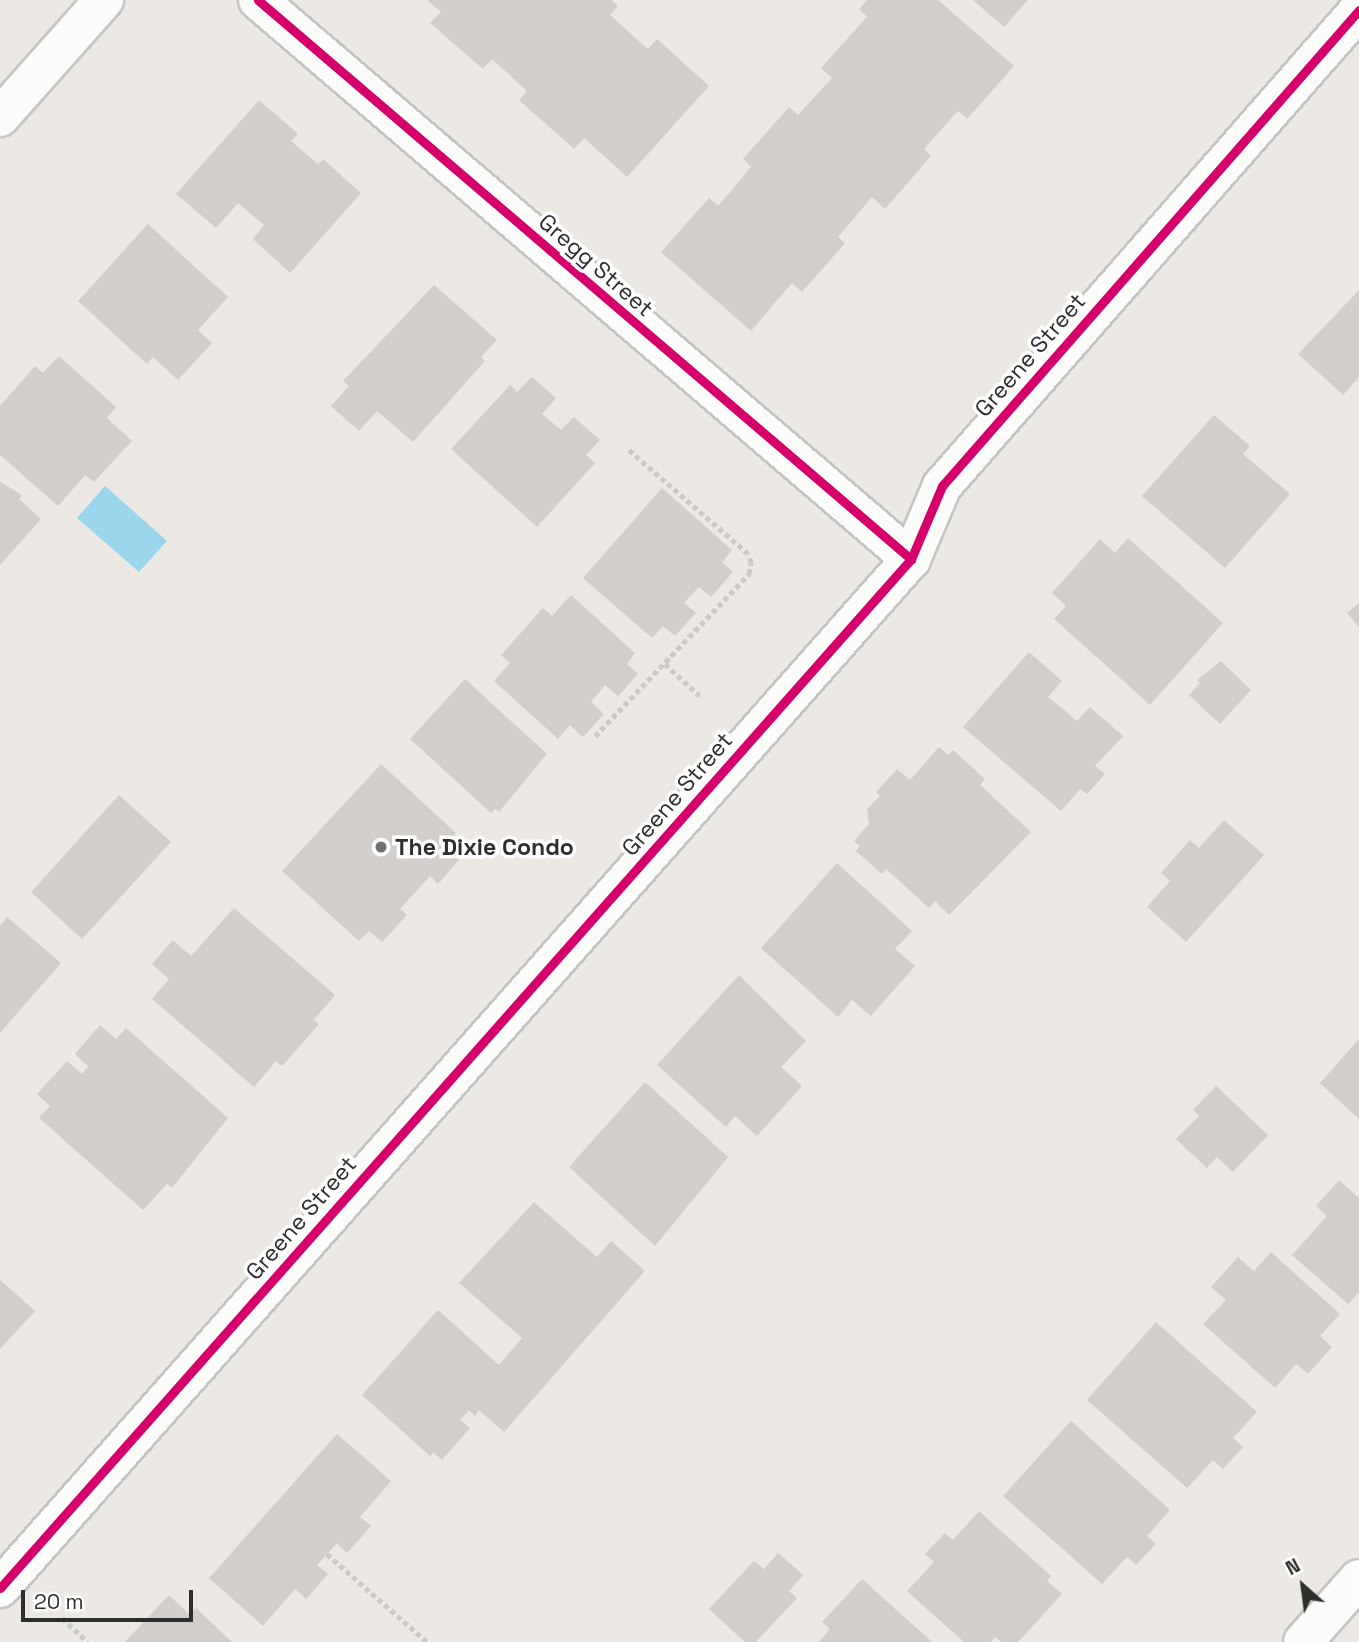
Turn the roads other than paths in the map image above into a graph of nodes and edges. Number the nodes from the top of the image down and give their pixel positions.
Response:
1 (104, 0) edge
2 (257, 0) edge
3 (1359, 10) edge
4 (0, 117) edge
5 (911, 559) junction
6 (1359, 1578) edge
7 (0, 1588) edge
8 (1303, 1642) edge

1 - 4 street
2 - 5 street, Gregg Street
3 - 5 street, Greene Street
5 - 7 street, Greene Street
6 - 8 street

